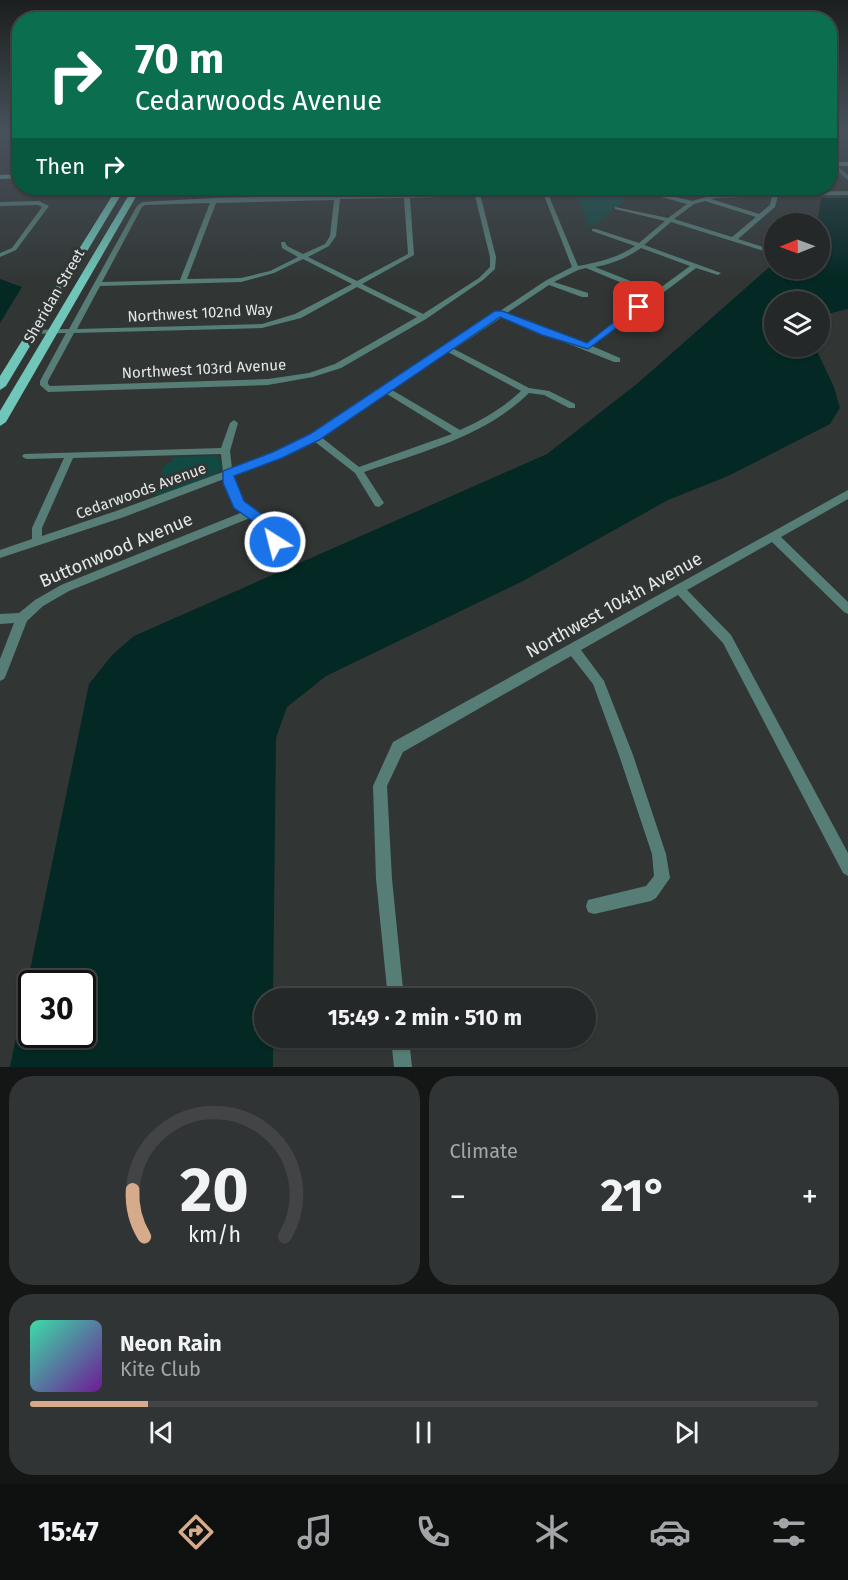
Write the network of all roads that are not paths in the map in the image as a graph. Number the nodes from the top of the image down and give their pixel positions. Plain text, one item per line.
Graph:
1 (117, 195) edge
2 (133, 195) edge
3 (421, 195) edge
4 (477, 195) edge
5 (545, 195) edge
6 (662, 195) edge
7 (728, 195) edge
8 (772, 195) edge
9 (407, 196) junction
10 (717, 196) joint
11 (337, 198) junction
12 (214, 200) junction
13 (707, 200) junction
14 (692, 203) junction
15 (0, 204) edge
16 (617, 208) dead end
17 (761, 217) junction
18 (670, 221) junction
19 (594, 230) dead end
20 (734, 239) junction
21 (283, 243) dead end
22 (641, 245) junction
23 (764, 249) dead end
24 (4, 254) edge
25 (303, 257) junction
26 (695, 265) junction
27 (589, 267) junction
28 (576, 268) junction
29 (718, 273) dead end
30 (183, 281) junction
31 (547, 282) junction
32 (99, 284) junction
33 (359, 284) junction
34 (656, 294) junction
35 (585, 295) dead end
36 (499, 314) junction
37 (423, 316) junction
38 (53, 331) junction
39 (72, 331) junction
40 (34, 332) junction
41 (588, 346) junction
42 (448, 350) junction
43 (617, 360) dead end
44 (0, 386) edge
45 (385, 389) junction
46 (527, 390) junction
47 (572, 406) dead end
48 (0, 422) edge
49 (234, 423) dead end
50 (458, 434) junction
51 (315, 437) junction
52 (225, 451) junction
53 (70, 455) junction
54 (27, 456) dead end
55 (358, 471) junction
56 (228, 474) junction
57 (848, 494) edge
58 (380, 503) dead end
59 (251, 513) junction
60 (773, 536) junction
61 (275, 542) dead end
62 (37, 543) junction
63 (0, 554) edge
64 (679, 589) junction
65 (848, 609) edge
66 (22, 618) junction
67 (0, 619) edge
68 (573, 649) junction
69 (0, 675) edge
70 (848, 868) edge
71 (594, 906) dead end
72 (395, 988) edge
73 (401, 1048) edge
74 (403, 1067) edge

1 - 40 main road, Sheridan Street
2 - 38 main road, Sheridan Street
3 - 9 street
4 - 37 street, Northwest 103rd Avenue
5 - 28 street
6 - 14 street
7 - 10 street, Cedarwoods Avenue
8 - 17 street
9 - 11 street
9 - 33 street, Northwest 102nd Way
10 - 13 street, Cedarwoods Avenue
11 - 12 street
11 - 25 street
12 - 30 street
12 - 32 street
13 - 14 street, Cedarwoods Avenue
13 - 17 street
14 - 18 street, Cedarwoods Avenue
15 - 24 street
16 - 18 street
17 - 20 street
18 - 20 street
18 - 22 street, Cedarwoods Avenue
19 - 22 street
20 - 23 street
21 - 25 street
22 - 26 street
22 - 27 street, Cedarwoods Avenue
25 - 30 street
25 - 33 street
26 - 29 street
26 - 34 street
27 - 28 street, Cedarwoods Avenue
27 - 34 street
28 - 31 street, Cedarwoods Avenue
30 - 32 street
31 - 35 street
31 - 36 street, Cedarwoods Avenue
32 - 39 street
33 - 37 street
33 - 39 street, Northwest 102nd Way
34 - 41 street
36 - 41 street
36 - 42 street, Cedarwoods Avenue
37 - 39 street, Northwest 103rd Avenue
38 - 39 street, Northwest 102nd Way
38 - 40 street, Northwest 102nd Way
38 - 48 main road, Sheridan Street
40 - 44 main road, Sheridan Street
41 - 43 street
42 - 45 street, Cedarwoods Avenue
42 - 46 street
45 - 50 street
45 - 51 street, Cedarwoods Avenue
46 - 47 street
46 - 50 street
49 - 52 street
50 - 55 street
51 - 55 street
51 - 56 street, Cedarwoods Avenue
52 - 53 street
52 - 56 street
53 - 54 street
53 - 62 street
55 - 58 street
56 - 59 street
56 - 62 street, Cedarwoods Avenue
57 - 60 street, Northwest 104th Avenue
59 - 61 street
59 - 66 street, Buttonwood Avenue
60 - 64 street, Northwest 104th Avenue
60 - 65 street
62 - 63 street, Cedarwoods Avenue
64 - 68 street, Northwest 104th Avenue
64 - 70 street
66 - 67 street
66 - 69 street
68 - 71 street
68 - 72 street, Northwest 104th Avenue
73 - 74 street

